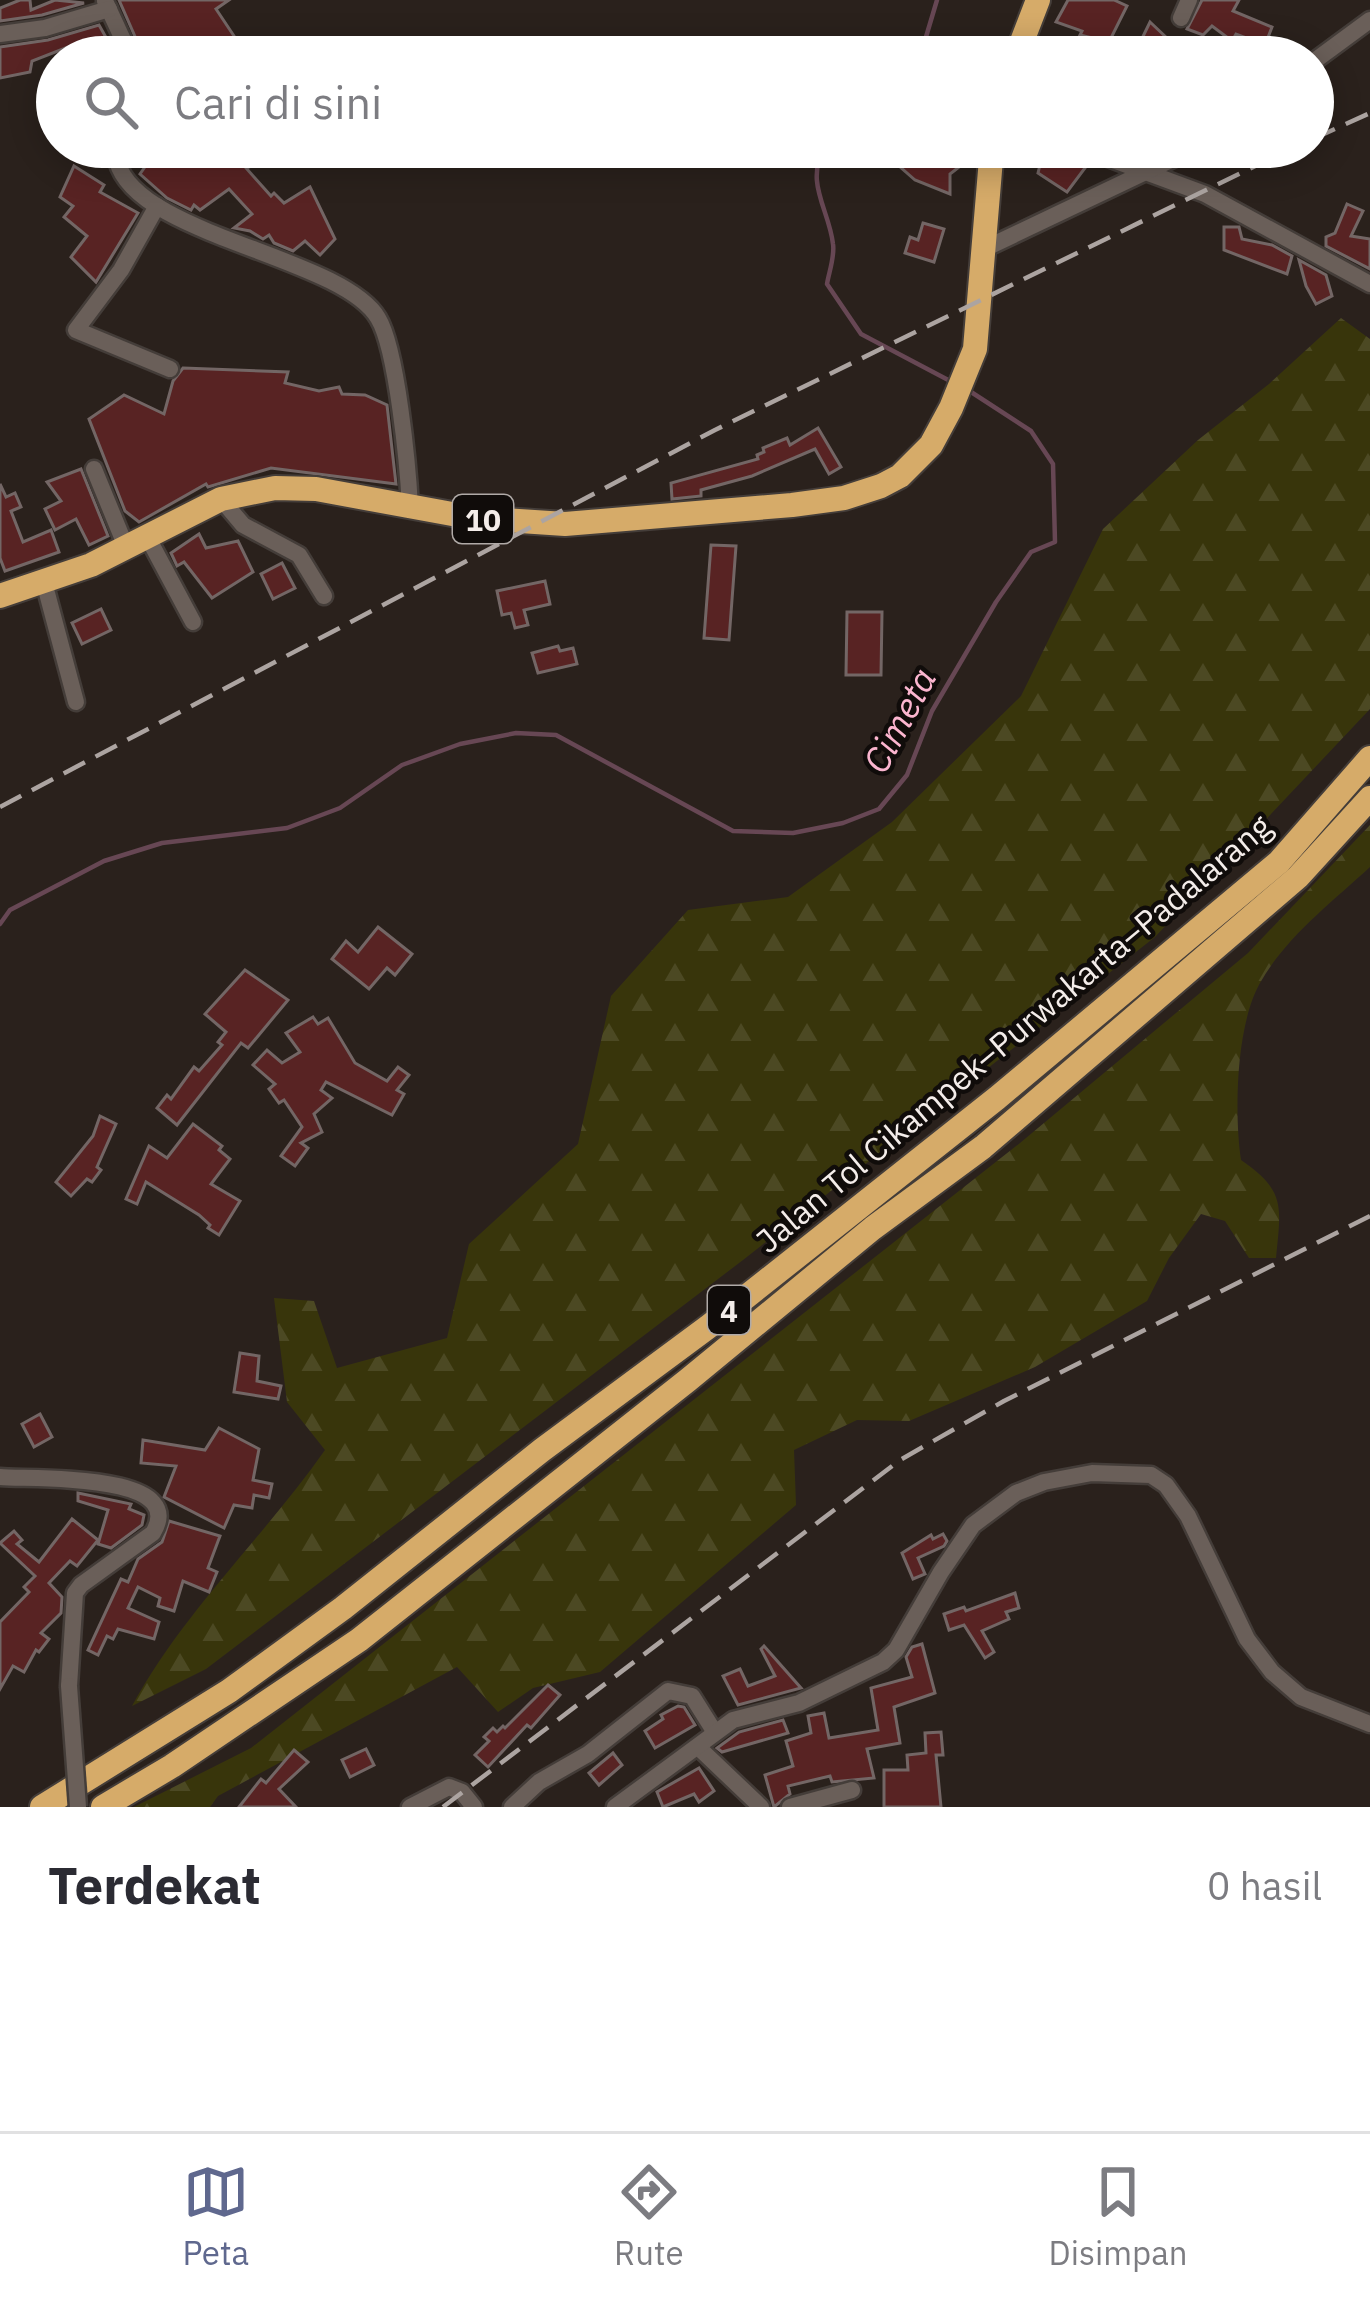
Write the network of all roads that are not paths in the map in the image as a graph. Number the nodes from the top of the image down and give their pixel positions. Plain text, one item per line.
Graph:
1 (1038, 0) edge
2 (1189, 0) edge
3 (107, 5) edge
4 (1181, 18) dead end
5 (1370, 20) edge
6 (0, 34) edge
7 (121, 36) edge
8 (1024, 36) edge
9 (1334, 47) edge
10 (119, 168) edge
11 (990, 168) edge
12 (1138, 168) edge
13 (1153, 168) edge
14 (1147, 171) junction
15 (157, 206) junction
16 (984, 249) junction
17 (1370, 284) edge
18 (170, 369) dead end
19 (94, 469) dead end
20 (221, 499) junction
21 (410, 507) junction
22 (136, 542) junction
23 (44, 582) junction
24 (0, 596) edge
25 (324, 596) dead end
26 (193, 622) dead end
27 (76, 702) dead end
28 (1370, 758) edge
29 (1370, 798) edge
30 (0, 1477) edge
31 (1370, 1724) edge
32 (714, 1731) junction
33 (698, 1747) junction
34 (852, 1790) dead end
35 (43, 1807) edge
36 (78, 1807) edge
37 (103, 1807) edge
38 (410, 1807) edge
39 (474, 1807) edge
40 (512, 1807) edge
41 (615, 1807) edge
42 (760, 1807) edge
43 (790, 1807) edge

1 - 8 highway
2 - 4 street
3 - 6 street
3 - 7 street
5 - 9 street
10 - 15 street
11 - 16 highway, 10
12 - 14 street
13 - 14 street
14 - 16 street
14 - 17 street
15 - 18 street
15 - 21 street
16 - 21 highway, 10
19 - 22 street
20 - 21 highway, 10
20 - 22 highway, 10
20 - 25 street
22 - 23 highway, 10
22 - 26 street
23 - 24 highway, 10
23 - 27 street
28 - 35 highway, Jalan Tol Cikampek–Purwakarta–Padalarang / 4
29 - 37 highway, Jalan Tol Cikampek–Purwakarta–Padalarang / 4
30 - 36 street, bridge
31 - 32 street
32 - 33 street
32 - 40 street
33 - 41 street
33 - 42 street
34 - 43 street
38 - 39 street

